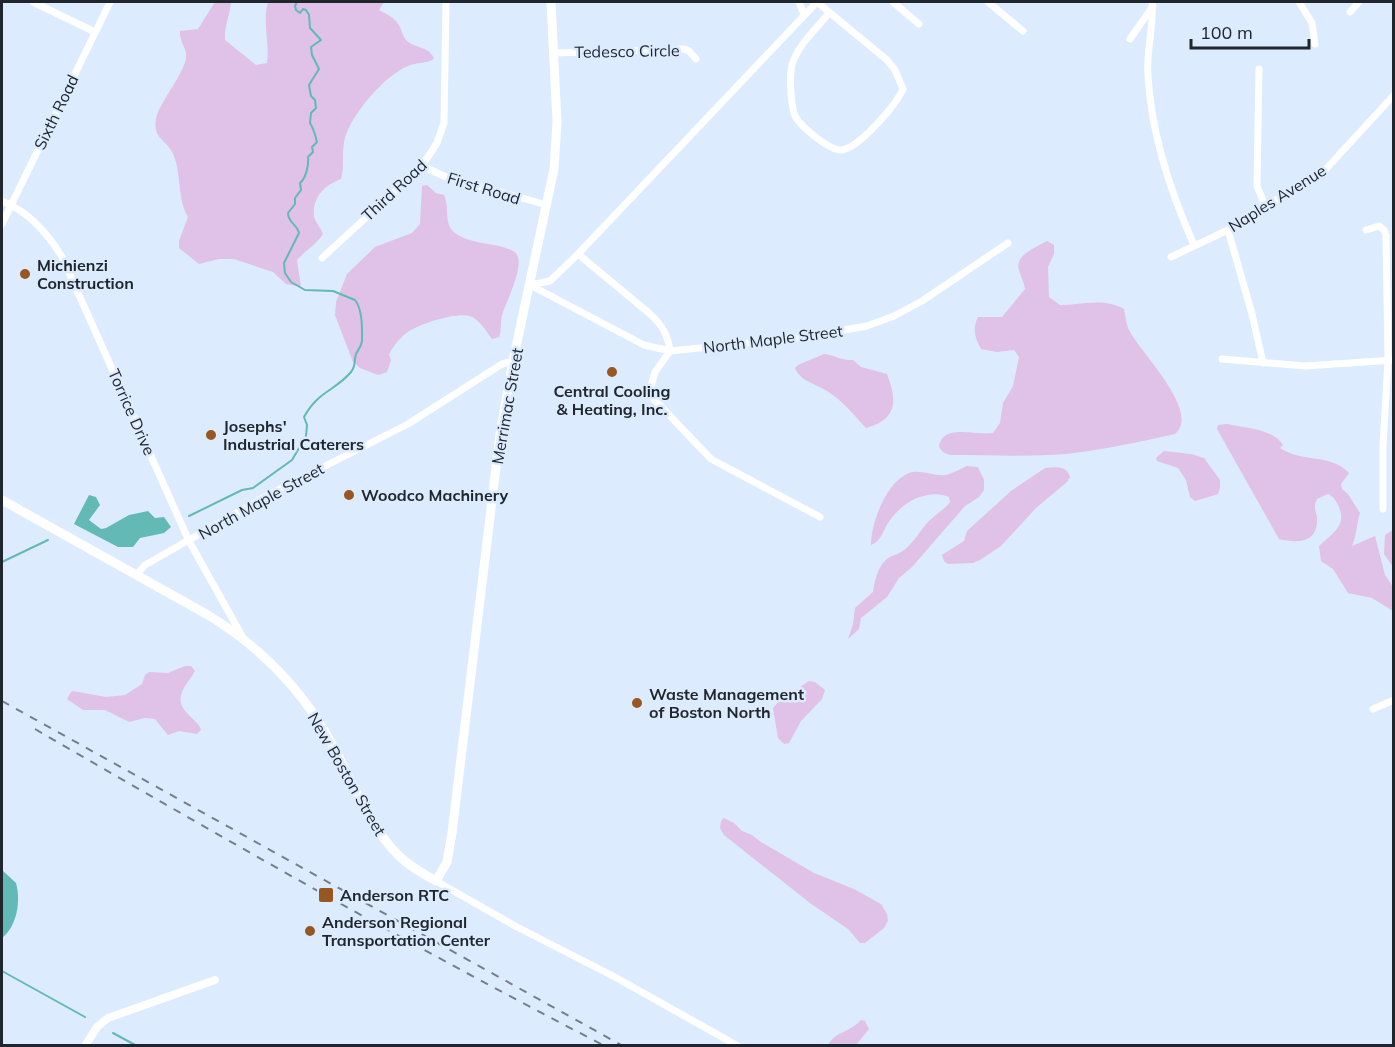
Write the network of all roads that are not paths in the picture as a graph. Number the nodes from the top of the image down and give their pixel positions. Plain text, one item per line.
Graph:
1 (33, 2) edge
2 (110, 2) edge
3 (446, 2) edge
4 (551, 2) edge
5 (798, 2) edge
6 (817, 2) edge
7 (893, 2) edge
8 (988, 2) edge
9 (1299, 2) edge
10 (1359, 2) edge
11 (1154, 3) edge
12 (1350, 12) dead end
13 (829, 13) junction
14 (804, 15) junction
15 (919, 24) dead end
16 (1023, 30) dead end
17 (95, 33) junction
18 (1130, 39) dead end
19 (1315, 44) dead end
20 (554, 53) junction
21 (696, 59) dead end
22 (1260, 69) dead end
23 (1394, 95) edge
24 (422, 166) junction
25 (2, 201) edge
26 (11, 205) junction
27 (547, 205) junction
28 (1266, 208) junction
29 (2, 224) edge
30 (1228, 230) junction
31 (1366, 230) dead end
32 (1008, 243) dead end
33 (1194, 244) junction
34 (578, 254) junction
35 (1172, 257) dead end
36 (322, 258) dead end
37 (530, 285) junction
38 (670, 351) junction
39 (1222, 359) dead end
40 (1391, 360) edge
41 (513, 362) junction
42 (1263, 363) junction
43 (2, 500) edge
44 (1383, 509) dead end
45 (820, 517) dead end
46 (189, 541) junction
47 (136, 574) junction
48 (244, 639) junction
49 (1394, 700) edge
50 (1373, 709) dead end
51 (436, 881) junction
52 (215, 980) dead end
53 (85, 1046) edge
54 (738, 1046) edge

1 - 17 street
2 - 17 street, Sixth Road
3 - 24 street, Third Road
4 - 20 main road, Merrimac Street
5 - 14 street
6 - 13 street
6 - 14 street
7 - 15 street
8 - 16 street
9 - 19 street
10 - 12 street
11 - 18 street
11 - 33 street
13 - 13 street
14 - 34 street
17 - 26 street, Sixth Road
20 - 21 street, Tedesco Circle
20 - 27 main road, Merrimac Street
22 - 28 street
23 - 28 street, Naples Avenue
24 - 27 street, First Road
24 - 36 street, Third Road
25 - 26 street, Torrice Drive
26 - 29 street, Sixth Road
26 - 46 street, Torrice Drive
27 - 37 main road, Merrimac Street
28 - 30 street, Naples Avenue
30 - 33 street, Naples Avenue
30 - 42 street
31 - 40 street
32 - 38 street, North Maple Street
33 - 35 street, Naples Avenue
34 - 37 street
34 - 38 street
37 - 38 street, North Maple Street
37 - 41 main road, Merrimac Street
38 - 45 street
39 - 42 street
40 - 42 street
40 - 44 street
41 - 46 street, North Maple Street
41 - 51 main road, Merrimac Street
43 - 47 main road, New Boston Street
46 - 47 street, North Maple Street
46 - 48 street, Torrice Drive
47 - 48 main road, New Boston Street
48 - 51 main road, New Boston Street
49 - 50 street
51 - 54 street, New Boston Street
52 - 53 street

